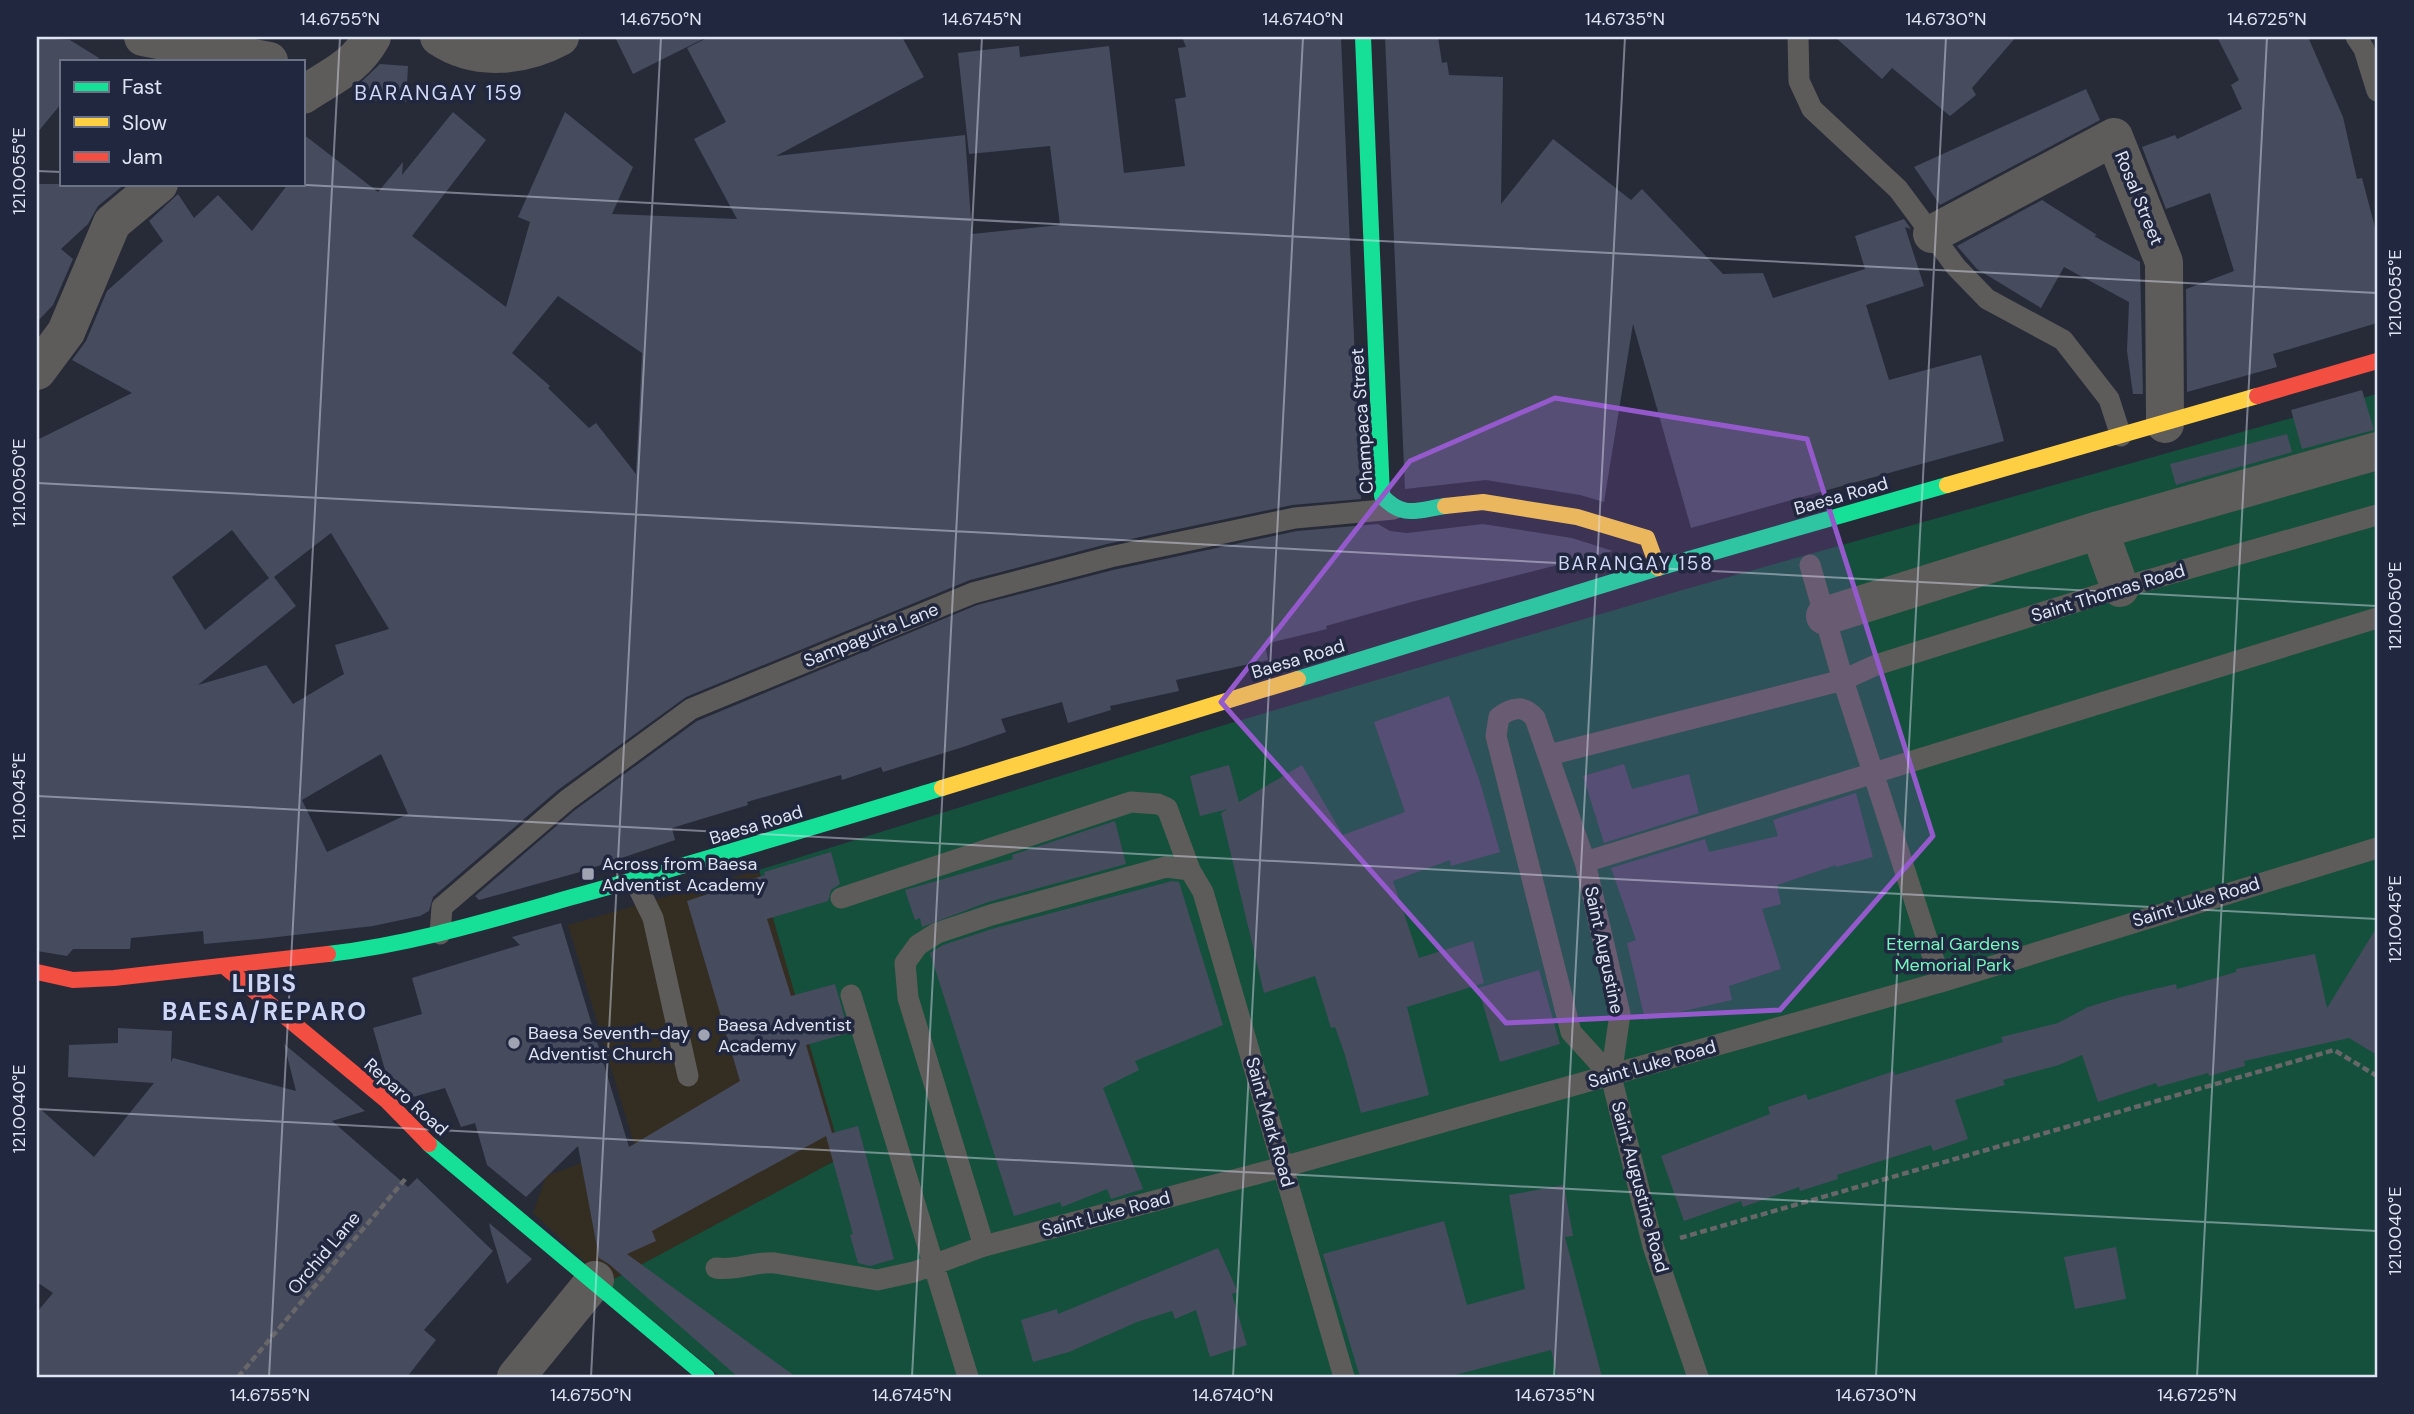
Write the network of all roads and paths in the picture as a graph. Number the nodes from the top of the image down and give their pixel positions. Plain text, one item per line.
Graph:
1 (143, 37) edge
2 (372, 37) edge
3 (439, 37) edge
4 (560, 37) edge
5 (1363, 37) edge
6 (1798, 37) edge
7 (2356, 37) edge
8 (264, 60) edge
9 (313, 79) edge
10 (2377, 91) edge
11 (157, 186) edge
12 (1932, 234) junction
13 (2377, 361) edge
14 (37, 372) edge
15 (2165, 424) junction
16 (2121, 436) junction
17 (2377, 452) edge
18 (1394, 509) junction
19 (2377, 515) edge
20 (2099, 530) junction
21 (1810, 565) dead end
22 (1658, 568) junction
23 (2120, 588) junction
24 (1825, 617) junction
25 (2377, 618) edge
26 (1843, 680) junction
27 (1549, 755) junction
28 (1875, 773) junction
29 (2375, 851) edge
30 (1585, 862) junction
31 (1190, 870) junction
32 (634, 879) junction
33 (841, 898) dead end
34 (440, 934) junction
35 (224, 966) junction
36 (37, 972) edge
37 (1941, 982) junction
38 (851, 995) dead end
39 (688, 1076) dead end
40 (1611, 1076) junction
41 (2377, 1076) edge
42 (432, 1147) junction
43 (1283, 1167) junction
44 (984, 1246) junction
45 (1653, 1246) junction
46 (932, 1265) junction
47 (716, 1268) dead end
48 (594, 1280) junction
49 (238, 1377) edge
50 (516, 1377) edge
51 (707, 1377) edge
52 (968, 1377) edge
53 (1344, 1377) edge
54 (1698, 1377) edge

1 - 8 street
2 - 9 street
3 - 4 street
5 - 18 main road, Champaca Street
6 - 12 lane
7 - 10 lane
11 - 14 street
12 - 15 street, Rosal Street
12 - 16 lane
13 - 15 main road, Baesa Road
15 - 16 main road, Baesa Road
16 - 22 main road, Baesa Road
17 - 20 street
18 - 22 main road, Champaca Street
18 - 34 lane, Sampaguita Lane
19 - 23 lane, Saint Thomas Road
20 - 23 street
20 - 24 street
21 - 24 lane
22 - 32 main road, Baesa Road
23 - 26 lane, Saint Thomas Road
24 - 26 lane
25 - 28 lane
26 - 27 lane, Saint Thomas Road
26 - 28 lane
27 - 30 lane, Saint Augustine
27 - 40 lane, Saint Augustine
28 - 30 lane
28 - 37 lane
29 - 37 lane, Saint Luke Road
30 - 40 lane, Saint Augustine
31 - 33 lane, Saint Mark Road
31 - 43 lane, Saint Mark Road
31 - 44 lane
32 - 34 main road, Baesa Road
32 - 39 lane
34 - 35 main road, Baesa Road
35 - 36 main road
35 - 42 main road, Reparo Road
37 - 40 lane, Saint Luke Road
38 - 46 lane
40 - 43 lane, Saint Luke Road
40 - 45 lane, Saint Augustine Road
41 - 45 path
42 - 48 main road, Reparo Road
42 - 49 path, Orchid Lane
43 - 44 lane, Saint Luke Road
43 - 53 lane, Saint Mark Road
44 - 46 lane, Saint Luke Road
45 - 54 lane, Saint Augustine Road
46 - 47 lane, Saint Luke Road
46 - 52 lane
48 - 50 street
48 - 51 main road, Reparo Road

